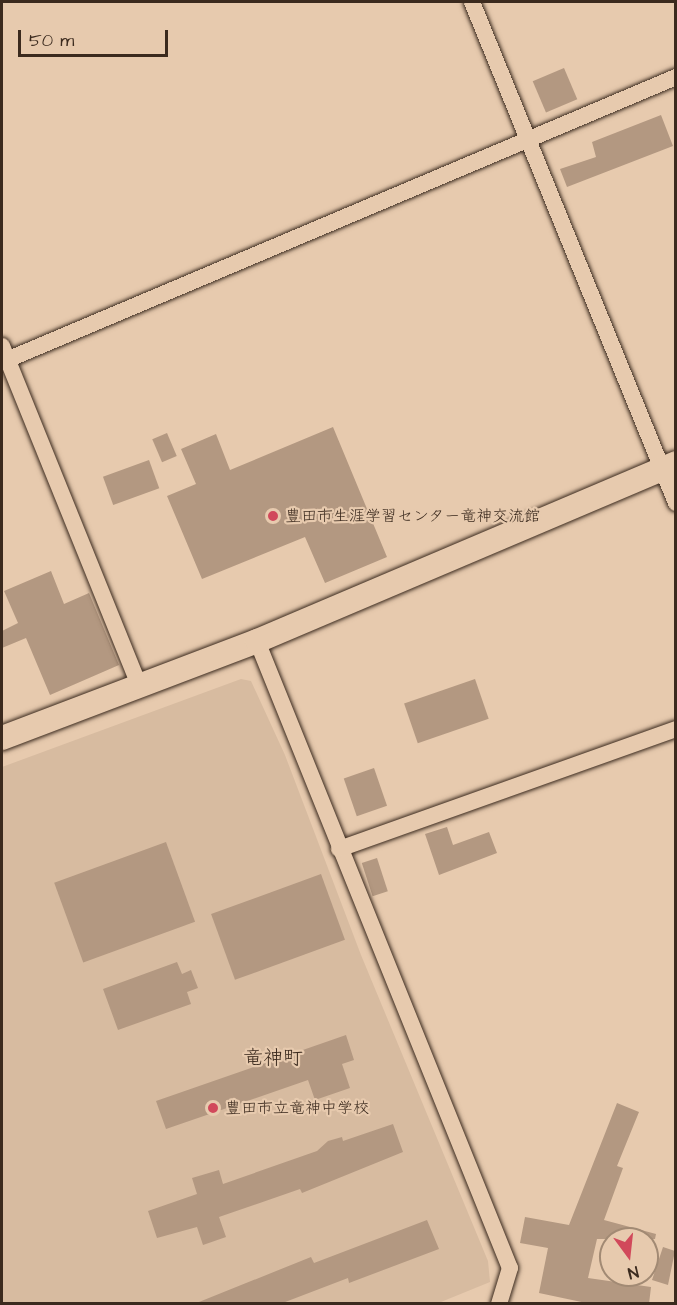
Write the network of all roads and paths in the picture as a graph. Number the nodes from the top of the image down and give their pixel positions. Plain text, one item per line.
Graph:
1 (472, 2) edge
2 (675, 77) edge
3 (529, 137) junction
4 (3, 356) edge
5 (670, 465) edge
6 (675, 502) edge
7 (257, 641) junction
8 (140, 688) junction
9 (675, 729) edge
10 (2, 738) edge
11 (339, 849) junction
12 (499, 1304) edge

1 - 3 street
2 - 3 street
3 - 4 street
3 - 5 street
4 - 8 street
5 - 6 street
5 - 7 street
7 - 8 street
7 - 11 street
8 - 10 street
9 - 11 street
11 - 12 street

